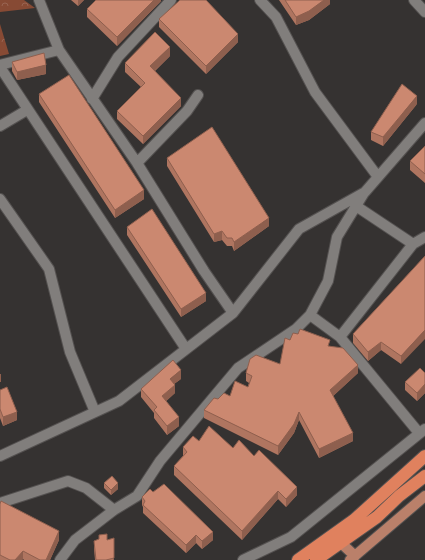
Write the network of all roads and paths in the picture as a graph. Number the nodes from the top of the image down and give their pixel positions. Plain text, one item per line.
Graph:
1 (39, 0) edge
2 (171, 0) edge
3 (260, 0) edge
4 (414, 0) edge
5 (425, 12) edge
6 (60, 50) junction
7 (0, 66) edge
8 (198, 95) dead end
9 (92, 99) junction
10 (27, 110) junction
11 (425, 123) edge
12 (0, 126) edge
13 (137, 163) junction
14 (378, 177) junction
15 (365, 192) junction
16 (0, 199) edge
17 (356, 206) junction
18 (425, 237) edge
19 (413, 244) junction
20 (233, 313) junction
21 (310, 315) junction
22 (340, 337) junction
23 (186, 349) junction
24 (95, 412) junction
25 (422, 431) edge
26 (0, 456) edge
27 (425, 456) edge
28 (425, 476) edge
29 (425, 496) edge
30 (0, 503) edge
31 (114, 510) junction
32 (341, 543) junction
33 (353, 558) edge
34 (60, 560) edge
35 (244, 560) edge
36 (298, 560) edge
37 (316, 560) edge

1 - 6 street
2 - 9 street
3 - 14 street
4 - 5 street
6 - 7 street
6 - 9 street
7 - 10 street
8 - 13 street
9 - 13 street
10 - 12 street
10 - 23 street
11 - 14 street
13 - 20 street
14 - 15 street
15 - 17 street
15 - 20 street
16 - 24 street
17 - 19 street
17 - 21 street
18 - 19 street
19 - 22 street
20 - 23 street
21 - 22 street
21 - 31 street
22 - 25 street
23 - 24 street
24 - 26 street
25 - 35 street
27 - 36 highway
28 - 32 highway
29 - 33 main road
30 - 31 street
31 - 34 street
32 - 33 main road
32 - 37 highway

